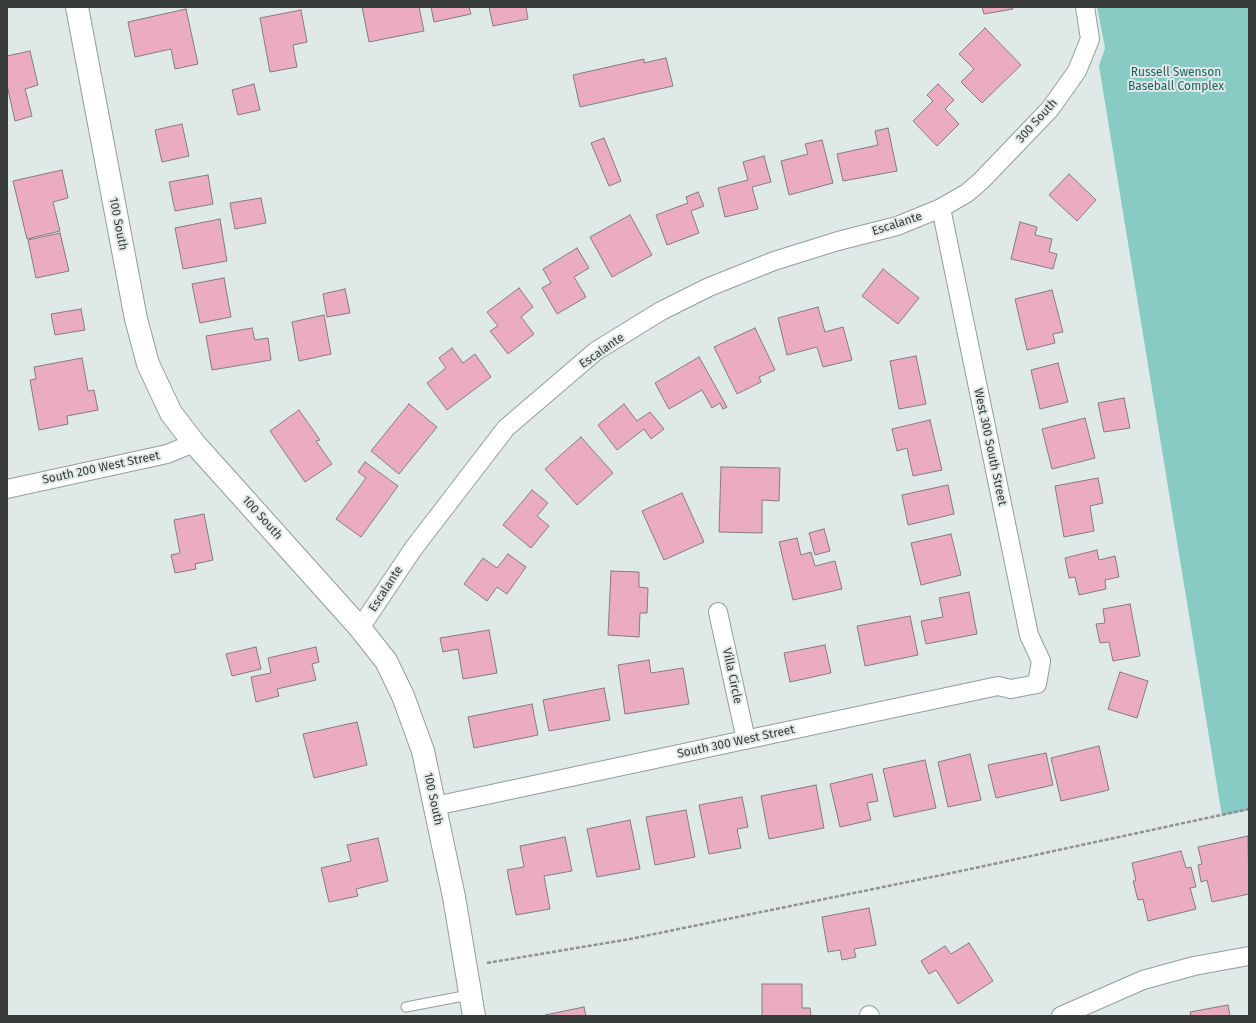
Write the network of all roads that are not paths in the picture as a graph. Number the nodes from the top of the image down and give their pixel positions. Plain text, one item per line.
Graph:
1 (77, 7) edge
2 (1084, 7) edge
3 (941, 208) junction
4 (194, 443) junction
5 (7, 489) edge
6 (718, 612) dead end
7 (360, 628) junction
8 (1037, 684) joint
9 (746, 740) junction
10 (435, 806) junction
11 (1249, 956) edge
12 (470, 995) junction
13 (406, 1007) dead end
14 (474, 1016) edge
15 (1061, 1016) edge

1 - 4 street, 100 South
2 - 3 street, 300 South
3 - 7 street, Escalante
3 - 8 street, West 300 South Street
4 - 5 street, South 200 West Street
4 - 7 street, 100 South
6 - 9 street, Villa Circle
7 - 10 street, 100 South
8 - 9 street, South 300 West Street
9 - 10 street, South 300 West Street
10 - 12 street, 100 South
11 - 15 street
12 - 13 lane
12 - 14 street, 100 South

